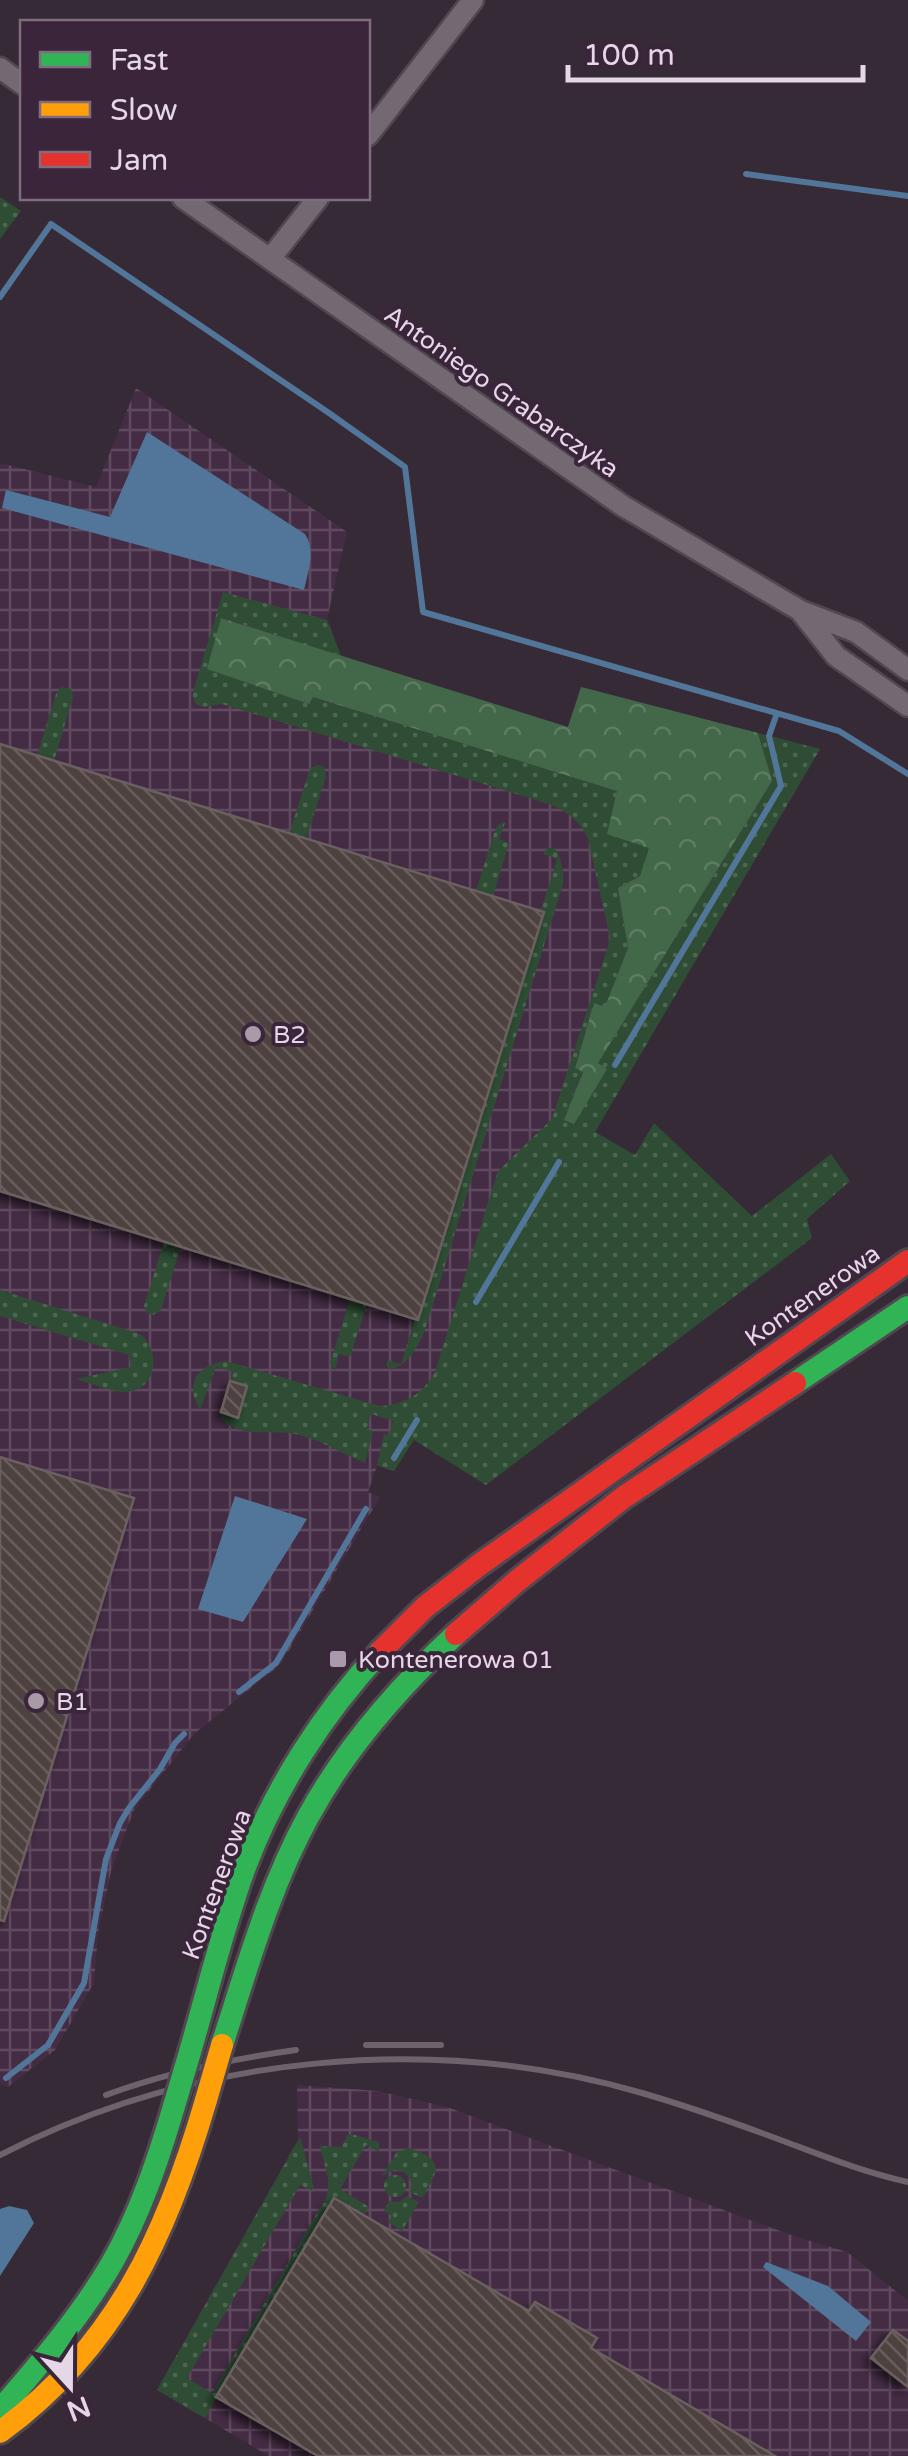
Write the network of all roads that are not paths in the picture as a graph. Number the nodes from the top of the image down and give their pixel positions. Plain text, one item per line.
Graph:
1 (471, 2) edge
2 (372, 129) edge
3 (187, 200) edge
4 (316, 200) edge
5 (270, 259) junction
6 (801, 611) junction
7 (908, 670) edge
8 (908, 706) edge
9 (908, 1261) edge
10 (908, 1307) edge
11 (0, 2410) edge
12 (0, 2432) edge

1 - 2 street
3 - 5 street, Antoniego Grabarczyka
4 - 5 street
5 - 6 street, Antoniego Grabarczyka
6 - 7 street, Antoniego Grabarczyka
6 - 8 street, Antoniego Grabarczyka
9 - 11 main road, Kontenerowa, bridge
10 - 12 main road, bridge

